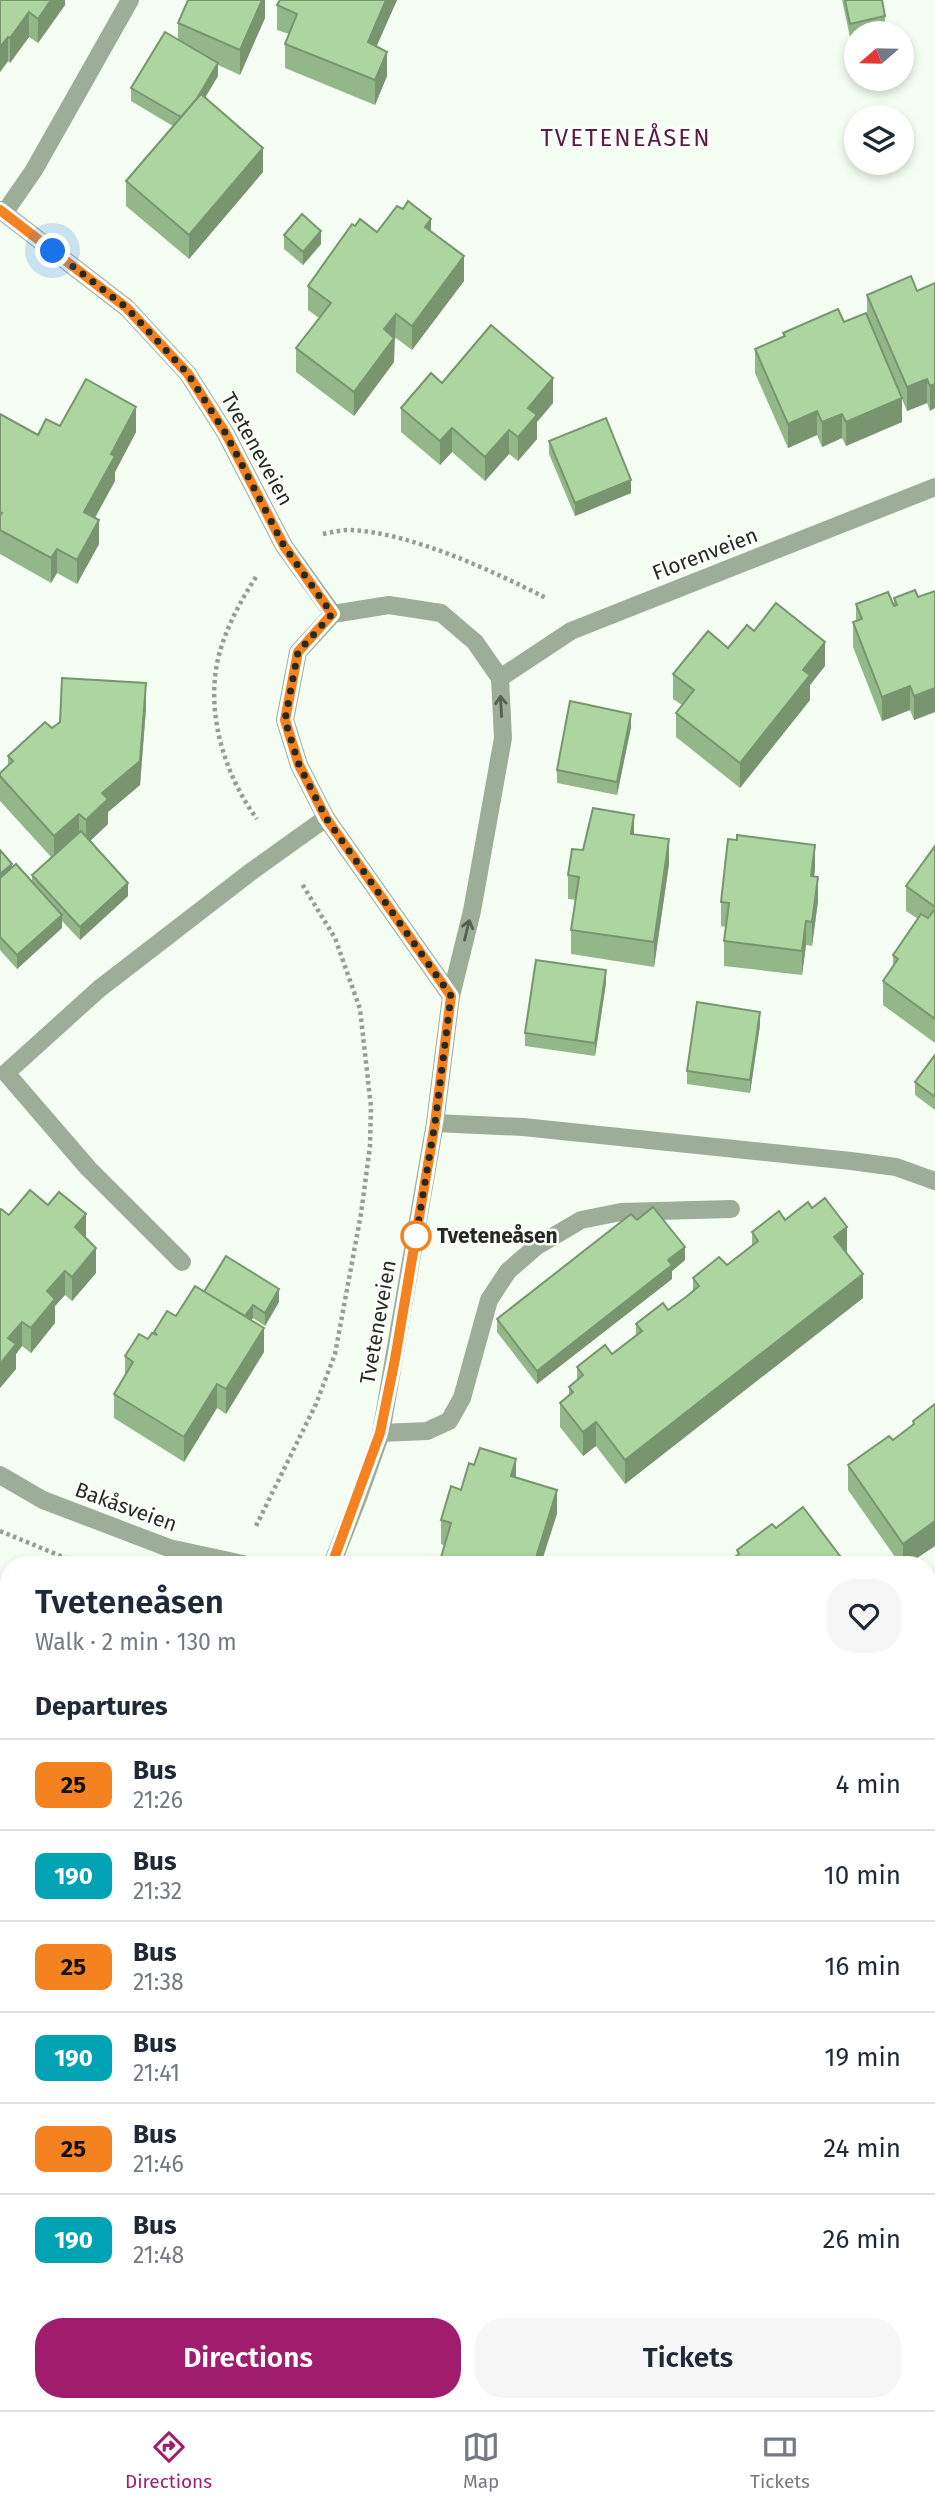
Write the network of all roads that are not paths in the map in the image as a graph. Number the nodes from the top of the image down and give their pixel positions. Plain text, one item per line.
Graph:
1 (130, 0) edge
2 (2, 211) edge
3 (935, 487) edge
4 (332, 614) junction
5 (500, 678) junction
6 (326, 818) junction
7 (451, 996) junction
8 (435, 1123) junction
9 (935, 1181) edge
10 (731, 1209) dead end
11 (182, 1262) dead end
12 (380, 1433) junction
13 (0, 1475) edge
14 (207, 1556) edge
15 (335, 1556) edge

1 - 2 street
2 - 4 street, Tveteneveien
3 - 5 street, Florenveien
4 - 5 street
4 - 6 street
7 -> 5 street, Tveteneveien
6 - 7 street
6 - 11 street
7 - 8 street, Tveteneveien
8 - 9 street
8 - 12 street, Tveteneveien
10 - 12 street
12 - 15 street, Tveteneveien
13 - 14 street, Bakåsveien

